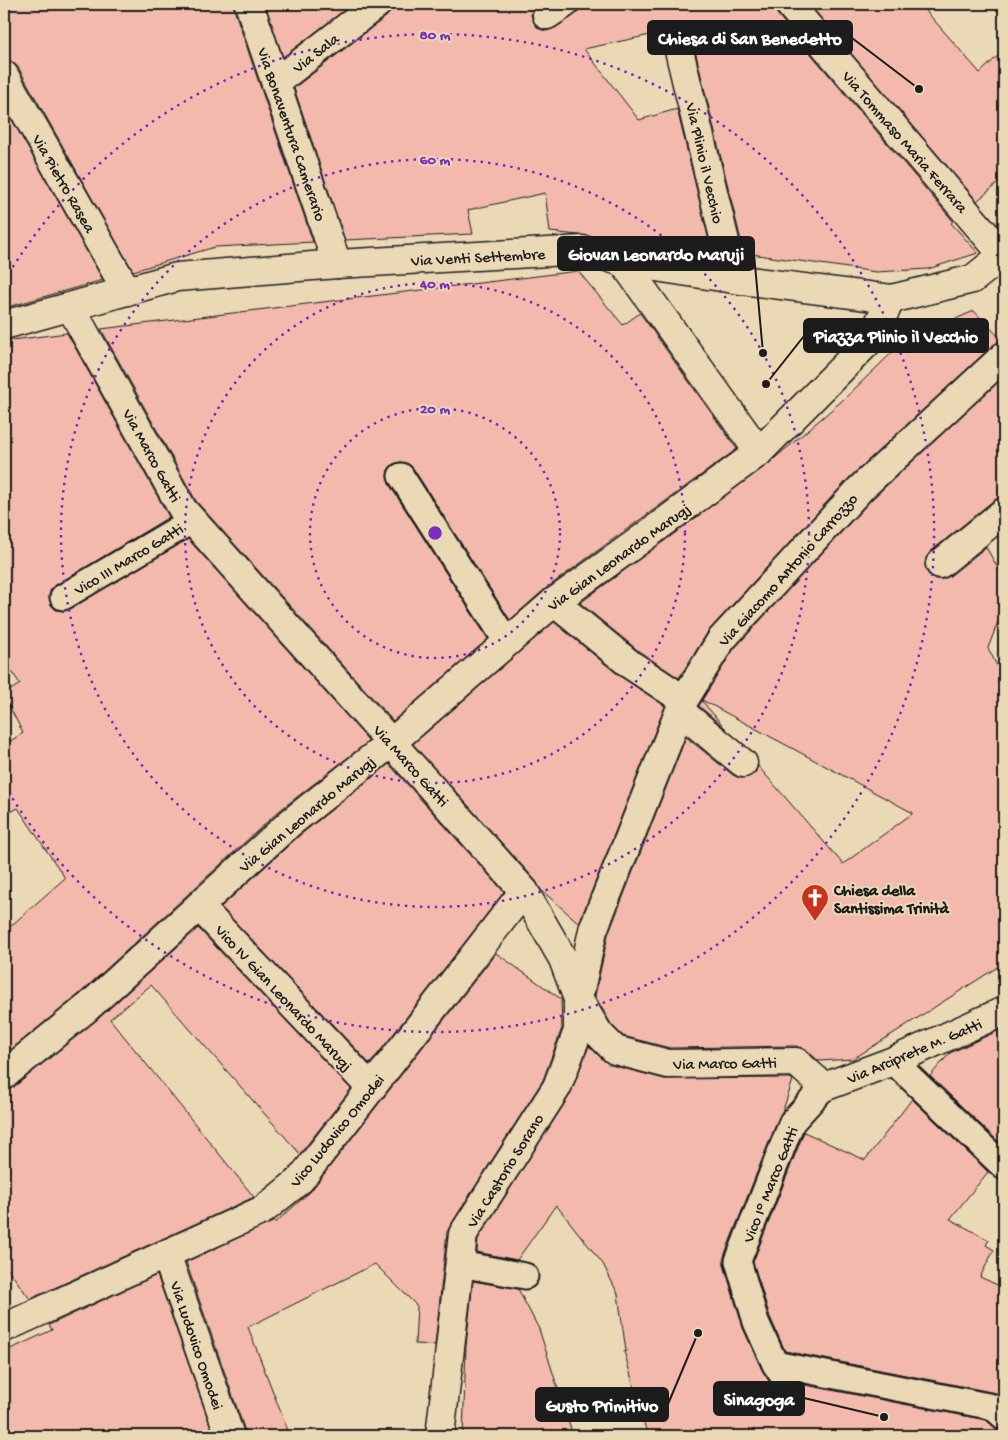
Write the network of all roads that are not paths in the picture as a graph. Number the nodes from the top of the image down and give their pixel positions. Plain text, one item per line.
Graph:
1 (249, 4) edge
2 (377, 4) edge
3 (789, 4) edge
4 (678, 46) dead end
5 (4, 76) edge
6 (276, 82) junction
7 (1004, 255) edge
8 (623, 262) junction
9 (337, 264) junction
10 (734, 280) junction
11 (127, 291) junction
12 (890, 299) junction
13 (71, 308) junction
14 (4, 325) edge
15 (1004, 356) edge
16 (759, 452) junction
17 (401, 476) dead end
18 (1004, 512) edge
19 (193, 520) junction
20 (940, 564) dead end
21 (63, 597) dead end
22 (554, 602) junction
23 (507, 642) junction
24 (682, 706) junction
25 (392, 742) junction
26 (743, 763) dead end
27 (524, 891) junction
28 (199, 906) junction
29 (578, 999) junction
30 (1004, 1011) edge
31 (893, 1061) junction
32 (4, 1075) edge
33 (824, 1087) junction
34 (372, 1088) junction
35 (1003, 1166) edge
36 (166, 1254) junction
37 (460, 1264) junction
38 (525, 1276) dead end
39 (4, 1328) edge
40 (1004, 1418) edge
41 (230, 1436) edge
42 (440, 1436) edge

1 - 6 street, Via Bonaventura Camerario
2 - 6 street, Via Sala
3 - 7 street, Via Tommaso Maria Ferrara
4 - 10 street, Via Plinio il Vecchio
5 - 11 street, Via Pietro Rasea
6 - 9 street, Via Bonaventura Camerario
7 - 12 street, Via Venti Settembre
8 - 9 street, Via Venti Settembre
8 - 10 street, Via Venti Settembre
8 - 16 street
9 - 11 street, Via Venti Settembre
10 - 12 street, Via Venti Settembre
11 - 13 street, Via Venti Settembre
12 - 16 street, Via Gian Leonardo Marugj
13 - 14 street, Via Venti Settembre
13 - 19 street, Via Marco Gatti
15 - 24 street, Via Giacomo Antonio Carrozzo
16 - 22 street, Via Gian Leonardo Marugj
17 - 23 lane
18 - 20 street
19 - 21 lane, Vico III Marco Gatti
19 - 25 street, Via Marco Gatti
22 - 23 street, Via Gian Leonardo Marugj
22 - 24 street
23 - 25 street, Via Gian Leonardo Marugj
24 - 26 street
24 - 29 street, Via Giacomo Antonio Carrozzo
25 - 27 street, Via Marco Gatti
25 - 28 street, Via Gian Leonardo Marugj
27 - 29 street, Via Marco Gatti
27 - 34 street, Vico Ludovico Omodei
28 - 32 street, Via Gian Leonardo Marugj
28 - 34 street, Vico IV Gian Leonardo Marugj
29 - 33 street, Via Marco Gatti
29 - 37 street, Via Castorio Sorano
30 - 31 street, Via Arciprete M. Gatti
31 - 33 street, Via Arciprete M. Gatti
31 - 35 lane
33 - 40 lane, Vico I° Marco Gatti
34 - 36 street, Vico Ludovico Omodei
36 - 39 street, Vico Ludovico Omodei
36 - 41 street, Via Ludovico Omodei
37 - 38 lane
37 - 42 street, Via Castorio Sorano

